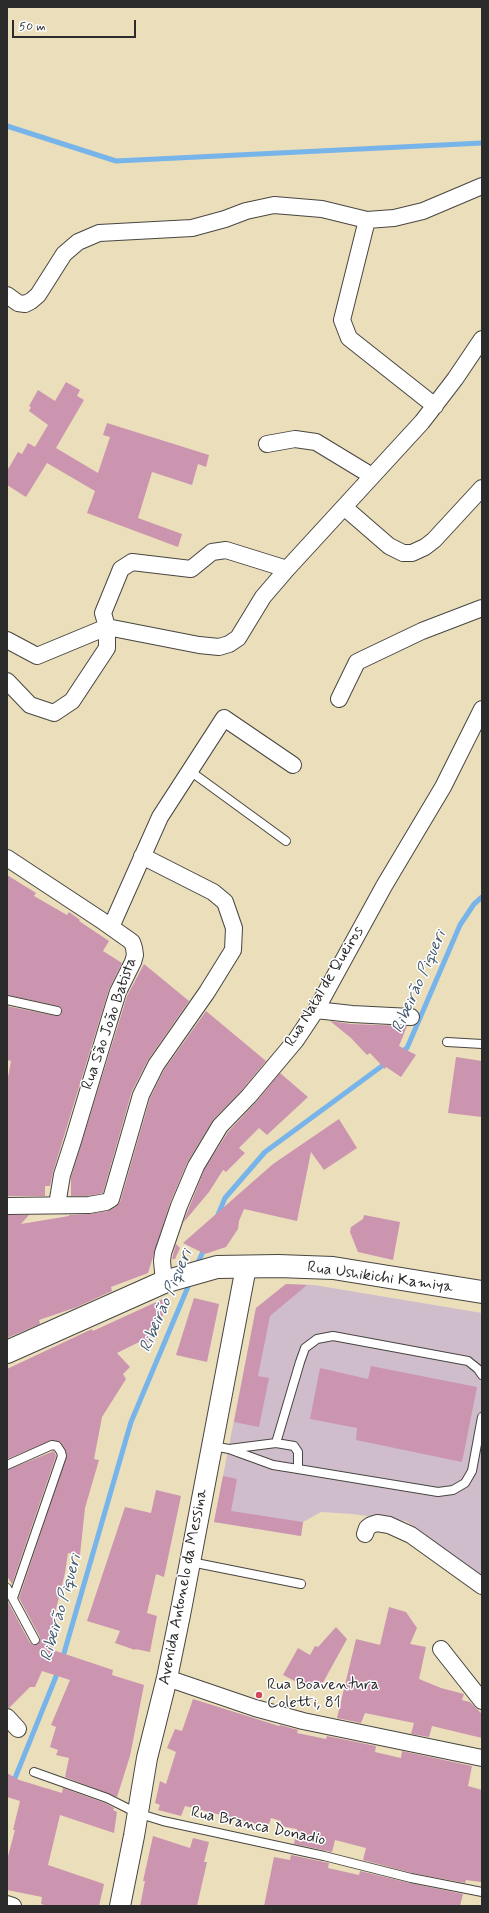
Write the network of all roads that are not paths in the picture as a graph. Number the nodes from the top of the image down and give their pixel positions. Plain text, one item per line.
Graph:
1 (482, 186) edge
2 (367, 220) junction
3 (7, 294) edge
4 (482, 339) edge
5 (435, 406) junction
6 (267, 444) dead end
7 (372, 476) junction
8 (482, 488) edge
9 (344, 507) junction
10 (286, 569) junction
11 (482, 608) edge
12 (107, 627) junction
13 (7, 640) edge
14 (7, 682) edge
15 (339, 699) dead end
16 (482, 709) edge
17 (293, 765) dead end
18 (190, 771) junction
19 (286, 841) dead end
20 (142, 856) junction
21 (7, 858) edge
22 (111, 927) junction
23 (7, 1000) edge
24 (316, 1010) junction
25 (57, 1011) dead end
26 (411, 1017) dead end
27 (447, 1042) dead end
28 (482, 1044) edge
29 (57, 1205) junction
30 (7, 1206) edge
31 (246, 1267) junction
32 (169, 1280) junction
33 (482, 1292) edge
34 (7, 1352) edge
35 (482, 1375) edge
36 (482, 1417) edge
37 (276, 1444) junction
38 (220, 1447) junction
39 (7, 1465) edge
40 (298, 1469) junction
41 (365, 1534) dead end
42 (190, 1562) junction
43 (301, 1584) dead end
44 (482, 1586) edge
45 (7, 1588) edge
46 (13, 1598) junction
47 (35, 1640) dead end
48 (441, 1649) dead end
49 (167, 1678) junction
50 (482, 1701) edge
51 (482, 1758) edge
52 (34, 1772) dead end
53 (137, 1813) junction
54 (482, 1892) edge
55 (7, 1904) edge
56 (13, 1906) edge
57 (120, 1906) edge

1 - 2 street
2 - 3 street
2 - 5 street
4 - 5 street
5 - 7 street
6 - 7 street
7 - 9 street
8 - 9 street
9 - 10 street
10 - 12 street
10 - 12 street
11 - 15 street
12 - 13 street
12 - 14 street
16 - 24 street, Rua Natal de Queiros
17 - 18 street
18 - 19 lane
18 - 20 street
20 - 22 street
20 - 29 street
21 - 22 street, Rua São João Batista
22 - 29 street, Rua São João Batista
23 - 25 lane
24 - 26 street
24 - 32 street, Rua Natal de Queiros
27 - 28 lane
29 - 30 street
31 - 32 main road, Rua Ushikichi Kamiya
31 - 33 main road, Rua Ushikichi Kamiya
31 - 38 street, Avenida Antonelo da Messina
32 - 34 main road, Rua Ushikichi Kamiya
35 - 37 lane
36 - 40 lane
37 - 38 lane
37 - 40 lane
38 - 40 lane
38 - 42 street, Avenida Antonelo da Messina
39 - 46 lane
41 - 44 street
42 - 43 lane
42 - 49 street, Avenida Antonelo da Messina
45 - 46 lane
46 - 47 lane
48 - 50 street
49 - 51 street
49 - 53 street, Avenida Antonelo da Messina
52 - 53 lane, Rua Branca Donadio
53 - 54 lane, Rua Branca Donadio
53 - 57 street, Avenida Antonelo da Messina
55 - 56 street

